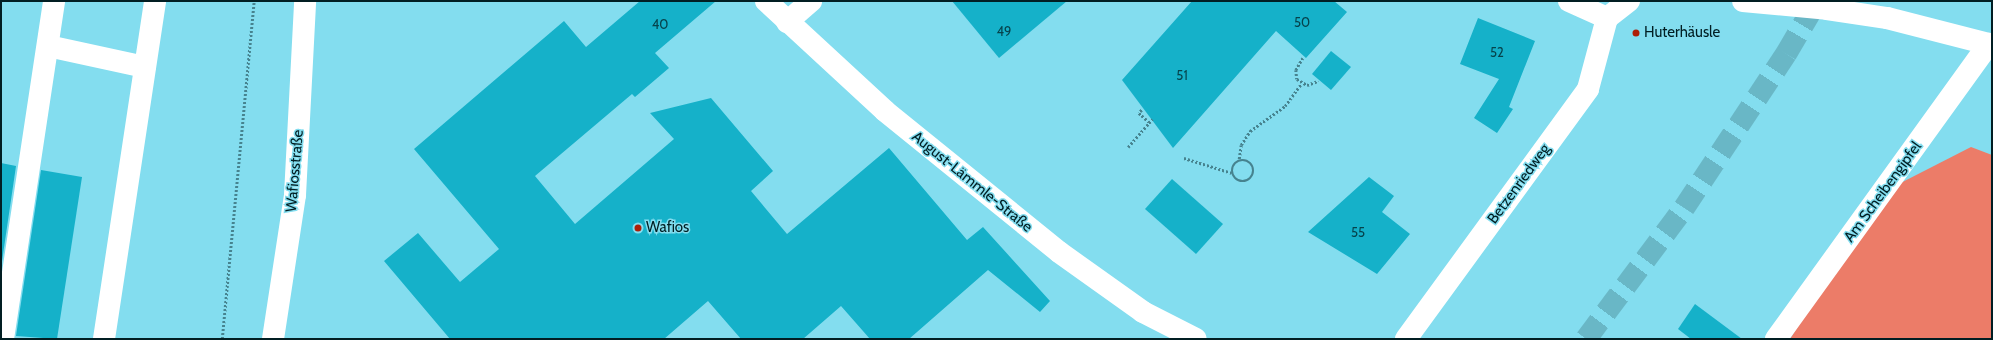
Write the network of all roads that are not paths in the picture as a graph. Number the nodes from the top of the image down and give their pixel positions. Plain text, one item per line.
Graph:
1 (54, 1) edge
2 (155, 1) edge
3 (305, 1) edge
4 (766, 1) edge
5 (811, 1) edge
6 (1569, 1) edge
7 (1629, 1) edge
8 (1743, 1) edge
9 (1607, 18) junction
10 (787, 22) junction
11 (1991, 45) edge
12 (48, 46) junction
13 (146, 67) junction
14 (3, 339) edge
15 (104, 339) edge
16 (273, 339) edge
17 (1196, 339) edge
18 (1406, 339) edge
19 (1776, 339) edge

1 - 12 street
2 - 13 street
3 - 16 street, Wafiosstraße
4 - 10 street, August-Lämmle-Straße
5 - 10 street
6 - 9 street
7 - 9 street
8 - 11 street
9 - 18 street, Betzenriedweg
10 - 17 street, August-Lämmle-Straße
11 - 19 street, Am Scheibengipfel
12 - 13 street
12 - 14 street
13 - 15 street

